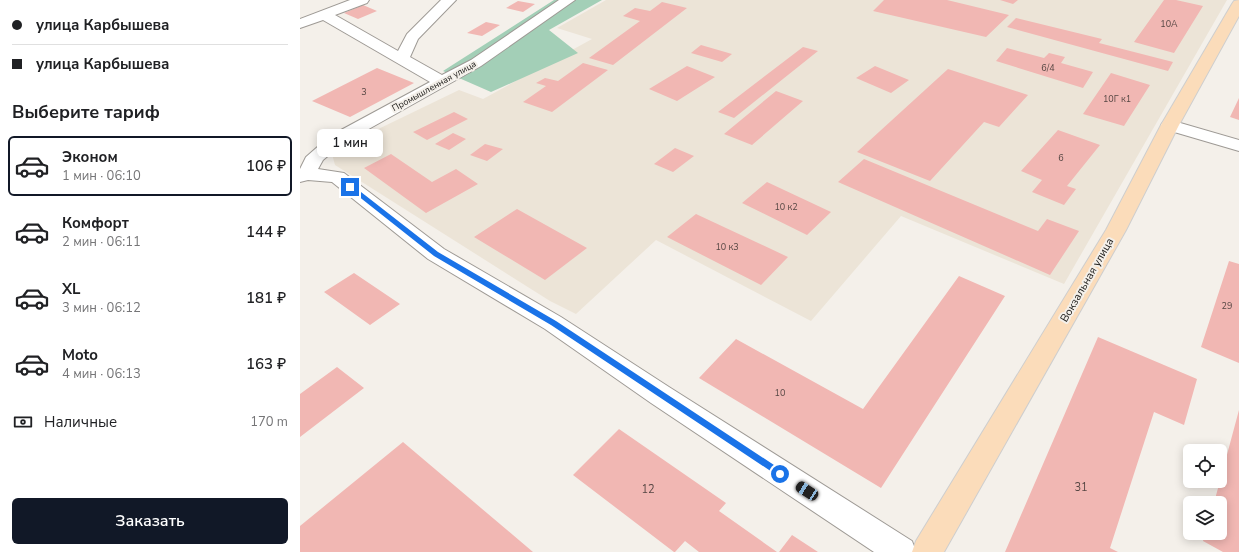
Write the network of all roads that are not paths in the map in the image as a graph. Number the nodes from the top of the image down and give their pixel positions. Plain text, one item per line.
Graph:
1 (362, 0) edge
2 (449, 0) edge
3 (568, 0) edge
4 (1239, 4) edge
5 (324, 15) junction
6 (300, 24) edge
7 (402, 58) junction
8 (442, 82) junction
9 (1170, 126) junction
10 (1239, 146) edge
11 (303, 175) edge
12 (900, 552) edge
13 (927, 552) edge

1 - 5 street
2 - 7 street
3 - 8 street, Промышленная улица
4 - 9 main road, Вокзальная улица
5 - 6 street
5 - 7 street
7 - 8 street
8 - 11 street, Промышленная улица
9 - 10 street
9 - 13 main road, Вокзальная улица
11 - 12 street

